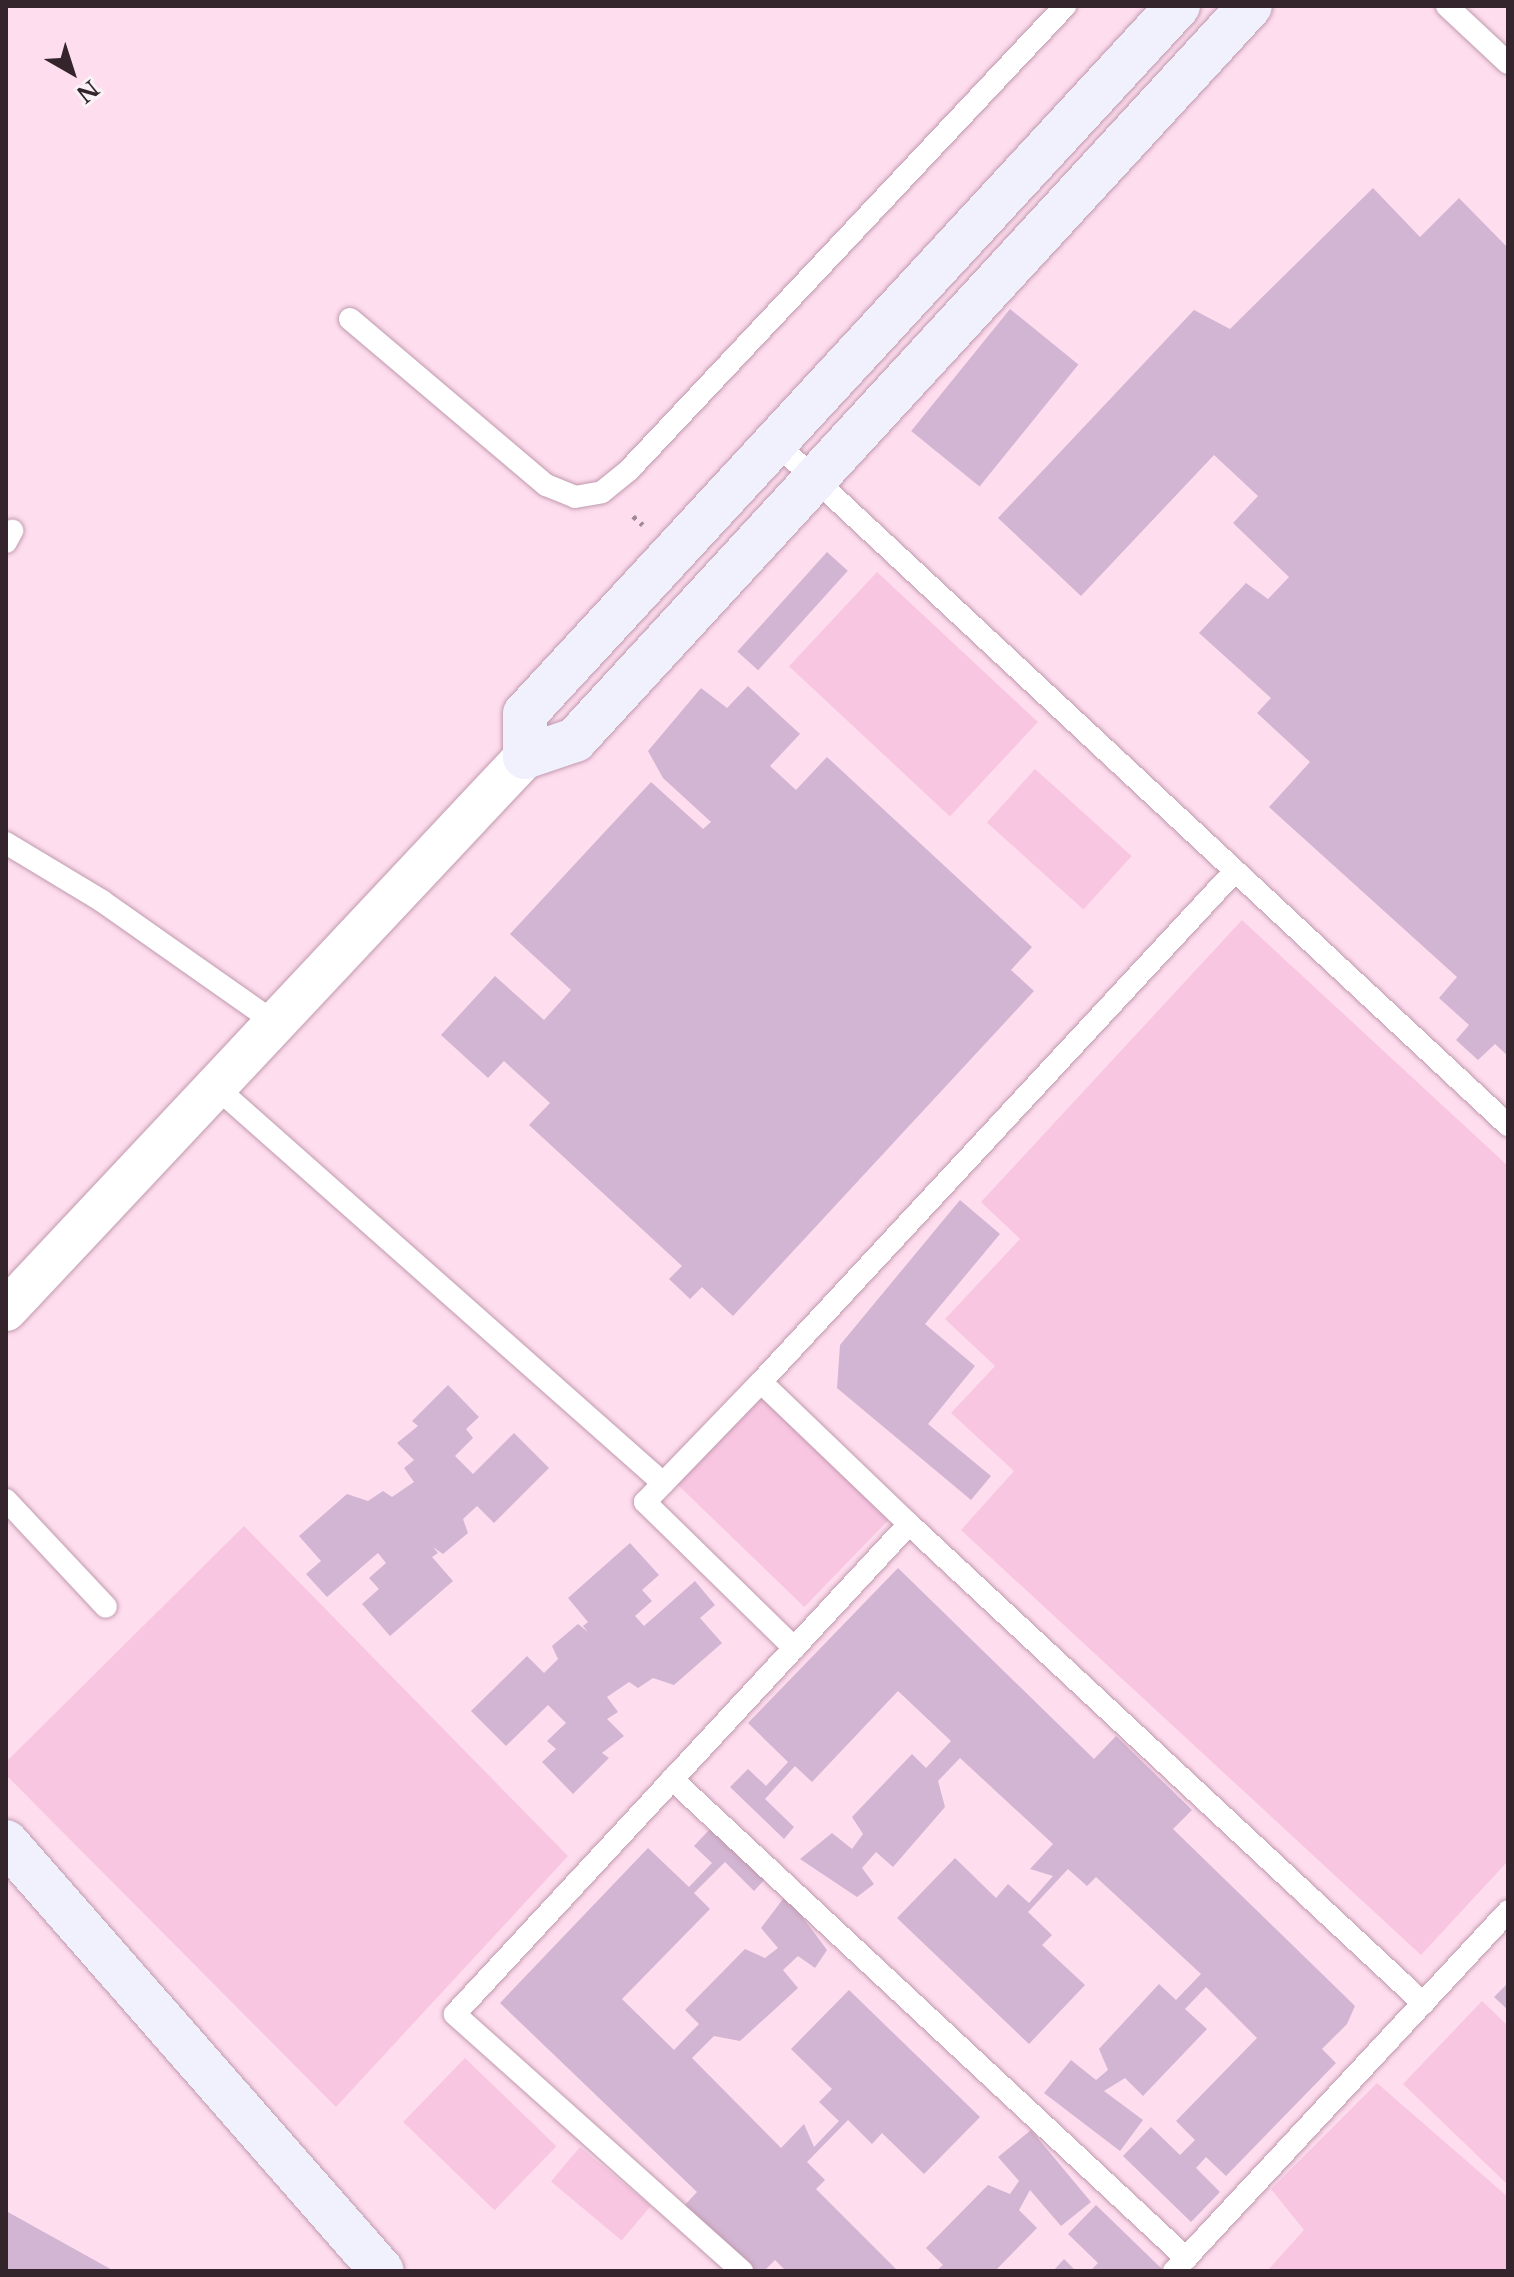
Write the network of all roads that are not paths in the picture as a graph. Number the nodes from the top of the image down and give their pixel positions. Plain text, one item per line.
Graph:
1 (1065, 6) edge
2 (1178, 6) edge
3 (1250, 6) edge
4 (1447, 6) edge
5 (1508, 63) edge
6 (350, 319) dead end
7 (775, 442) junction
8 (816, 479) junction
9 (525, 757) junction
10 (6, 843) edge
11 (1235, 871) junction
12 (277, 1024) junction
13 (217, 1088) junction
14 (1508, 1125) edge
15 (6, 1310) edge
16 (761, 1382) junction
17 (663, 1483) junction
18 (6, 1500) edge
19 (909, 1524) junction
20 (106, 1607) dead end
21 (794, 1648) junction
22 (672, 1779) junction
23 (6, 1842) edge
24 (1508, 1911) edge
25 (1423, 2003) junction
26 (1180, 2265) edge
27 (382, 2271) edge
28 (742, 2271) edge

1 - 6 lane
2 - 7 street
3 - 8 street
4 - 5 lane
7 - 8 lane
7 - 9 street
8 - 9 street
8 - 11 lane
9 - 12 street
10 - 12 lane
11 - 14 lane
11 - 16 lane
12 - 13 street
13 - 15 street
13 - 17 lane
16 - 17 lane
16 - 19 lane
17 - 21 lane
18 - 20 lane
19 - 21 lane
19 - 25 lane
21 - 22 lane
22 - 26 lane
22 - 28 lane
23 - 27 street
24 - 25 lane
25 - 26 lane

